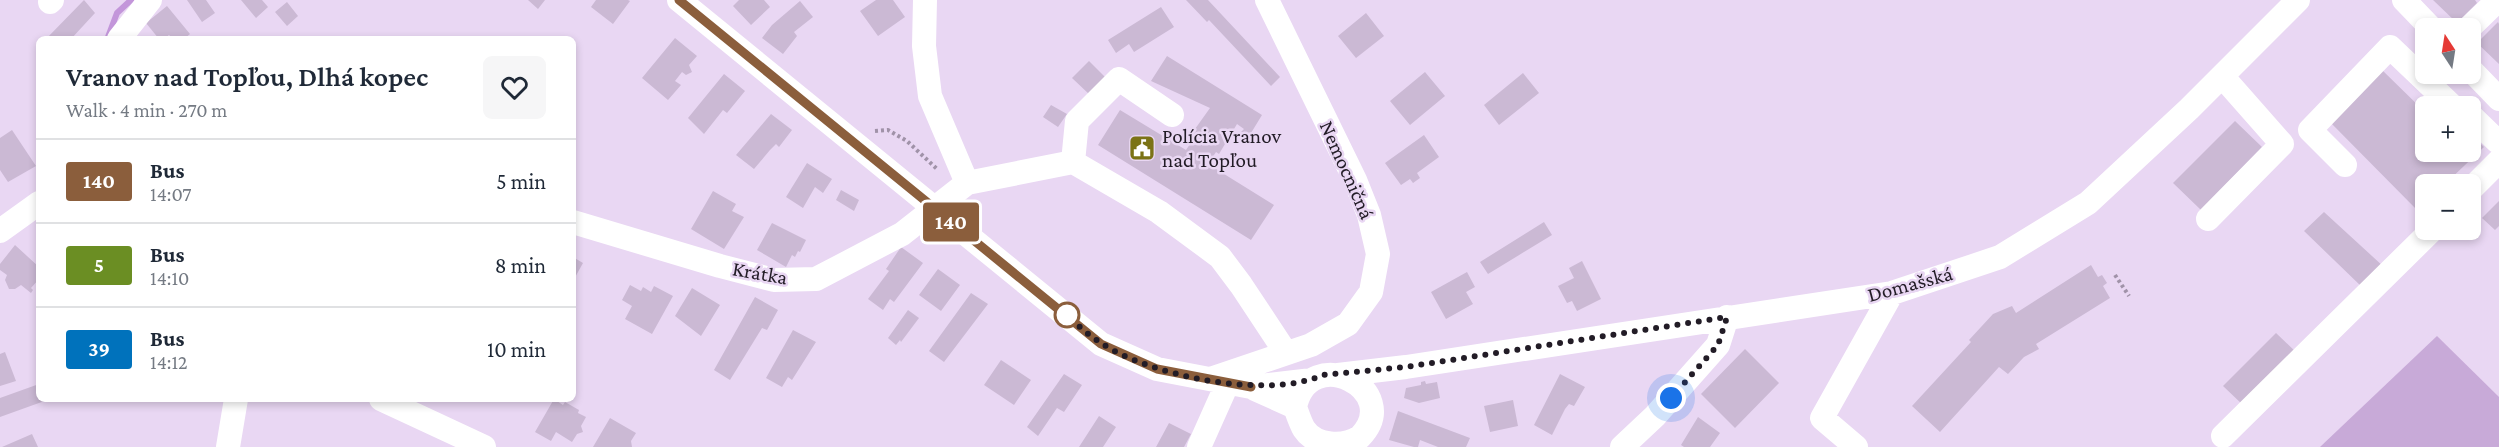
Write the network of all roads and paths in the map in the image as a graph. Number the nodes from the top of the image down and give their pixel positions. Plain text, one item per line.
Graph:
1 (150, 0) edge
2 (679, 0) edge
3 (925, 0) edge
4 (1267, 0) edge
5 (2298, 0) edge
6 (2404, 0) edge
7 (2498, 0) edge
8 (2421, 18) edge
9 (2479, 18) edge
10 (121, 36) edge
11 (2222, 76) junction
12 (2481, 80) edge
13 (2441, 96) edge
14 (2499, 99) edge
15 (1172, 115) dead end
16 (2481, 126) edge
17 (868, 131) dead end
18 (2499, 139) edge
19 (2499, 161) edge
20 (1073, 162) junction
21 (2345, 165) dead end
22 (942, 174) dead end
23 (2481, 179) edge
24 (967, 183) junction
25 (36, 206) edge
26 (934, 209) junction
27 (2208, 219) dead end
28 (576, 223) edge
29 (0, 231) edge
30 (2422, 240) edge
31 (2115, 275) dead end
32 (1892, 293) junction
33 (2129, 296) dead end
34 (1727, 317) junction
35 (1281, 346) junction
36 (1263, 362) junction
37 (1393, 369) junction
38 (1338, 375) junction
39 (1312, 380) junction
40 (1229, 383) junction
41 (1370, 397) junction
42 (236, 402) edge
43 (387, 402) edge
44 (1296, 407) junction
45 (2223, 436) dead end
46 (1361, 439) edge
47 (1318, 444) edge
48 (228, 447) edge
49 (484, 447) edge
50 (1199, 447) edge
51 (1622, 447) edge
52 (1856, 447) edge

1 - 10 street
2 - 26 street
3 - 24 street
4 - 35 street, Nemocničná
5 - 11 street, Domašská
6 - 8 street
7 - 9 street
11 - 27 street
11 - 32 street, Domašská
12 - 14 street
13 - 21 street
15 - 20 street
16 - 18 street
17 - 22 path
19 - 23 street
20 - 24 street
20 - 35 street
24 - 26 street
25 - 29 street
26 - 28 street, Krátka
26 - 40 street
30 - 45 street
31 - 33 path
32 - 34 street, Domašská
32 - 52 street
34 - 37 street, Domašská
34 - 51 street
35 - 36 street, Nemocničná
36 - 40 street, Nemocničná
36 - 40 street
37 - 38 street, Domašská
37 - 41 street
38 - 39 street
38 - 41 street
39 - 40 street
39 - 44 street
40 - 44 street
40 - 50 street
41 - 46 street
42 - 48 street
43 - 49 street
44 - 47 street
46 - 47 street

